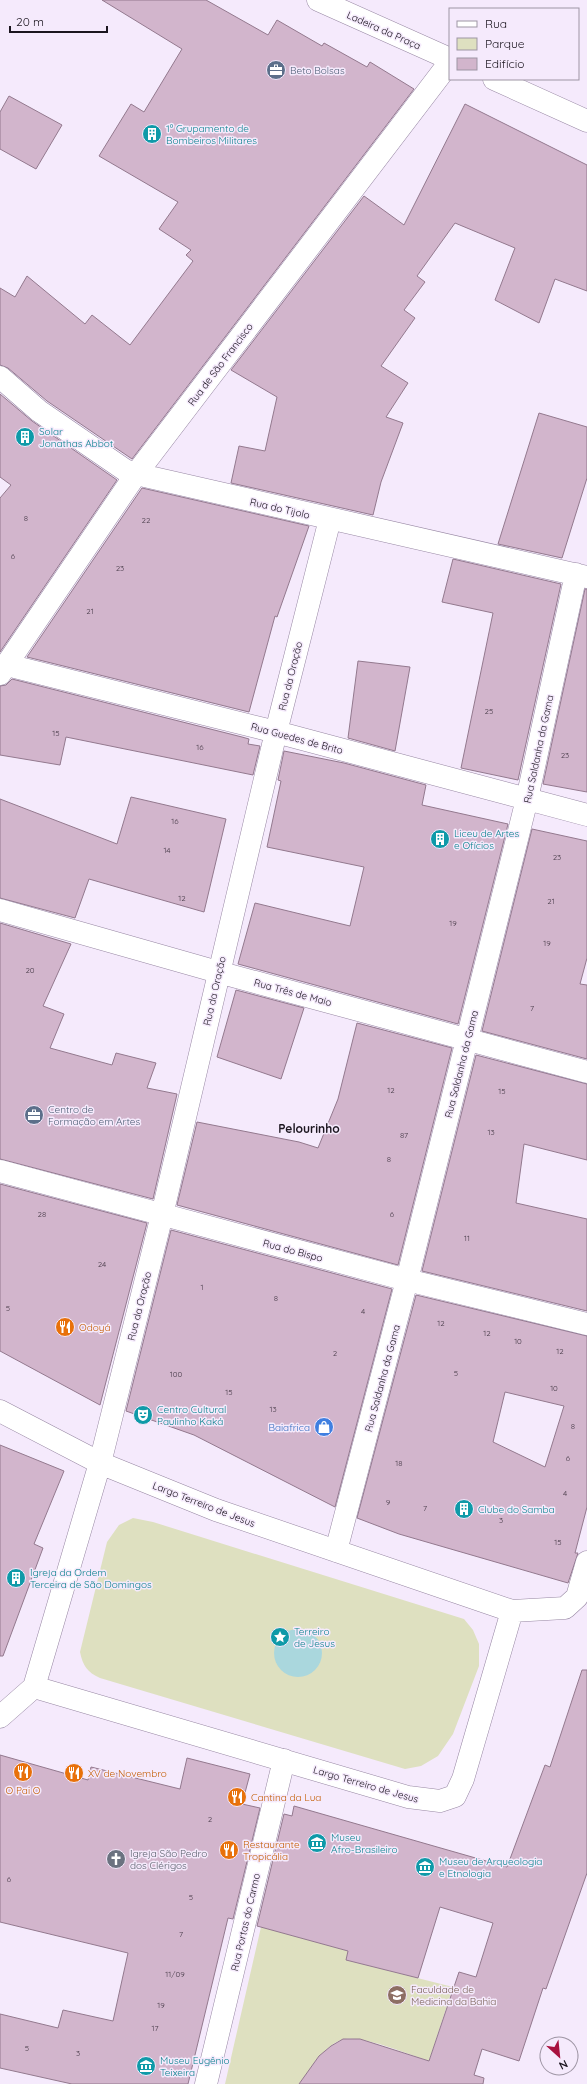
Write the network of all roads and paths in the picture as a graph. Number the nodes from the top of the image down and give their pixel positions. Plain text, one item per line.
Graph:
1 (318, 0) edge
2 (449, 59) edge
3 (449, 63) edge
4 (496, 80) edge
5 (587, 121) edge
6 (0, 377) edge
7 (136, 474) junction
8 (330, 519) junction
9 (582, 575) edge
10 (3, 669) edge
11 (276, 732) junction
12 (527, 799) junction
13 (587, 814) edge
14 (0, 910) edge
15 (218, 972) junction
16 (467, 1040) junction
17 (587, 1072) edge
18 (0, 1171) edge
19 (162, 1215) junction
20 (407, 1280) junction
21 (587, 1324) edge
22 (0, 1411) edge
23 (100, 1463) junction
24 (336, 1551) junction
25 (587, 1562) edge
26 (582, 1599) edge
27 (512, 1611) junction
28 (34, 1687) junction
29 (0, 1717) edge
30 (284, 1760) junction
31 (206, 2084) edge

1 - 2 street, Ladeira da Praça
3 - 7 street, Rua de São Francisco
4 - 5 street
6 - 7 street, Rua do Tijolo
7 - 8 street, Rua do Tijolo
7 - 10 street, Rua de São Francisco
8 - 9 street, Rua do Tijolo
8 - 11 street, Rua da Oração
9 - 12 street, Rua Saldanha da Gama
10 - 11 street, Rua Guedes de Brito
11 - 12 street, Rua Guedes de Brito
11 - 15 street, Rua da Oração
12 - 13 street, Rua Guedes de Brito
12 - 16 street, Rua Saldanha da Gama
14 - 15 street, Rua Três de Maio
15 - 16 street, Rua Três de Maio
15 - 19 street, Rua da Oração
16 - 17 street, Rua Três de Maio
16 - 20 street, Rua Saldanha da Gama
18 - 19 street, Rua do Bispo
19 - 20 street, Rua do Bispo
19 - 23 street, Rua da Oração
20 - 21 street, Rua do Bispo
20 - 24 street, Rua Saldanha da Gama
22 - 23 street, Largo Terreiro de Jesus
23 - 24 street, Largo Terreiro de Jesus
23 - 28 street
24 - 27 street, Largo Terreiro de Jesus
25 - 26 street
26 - 27 street
27 - 30 street, Largo Terreiro de Jesus
28 - 29 street
28 - 30 street, Largo Terreiro de Jesus
30 - 31 street, Rua Portas do Carmo

